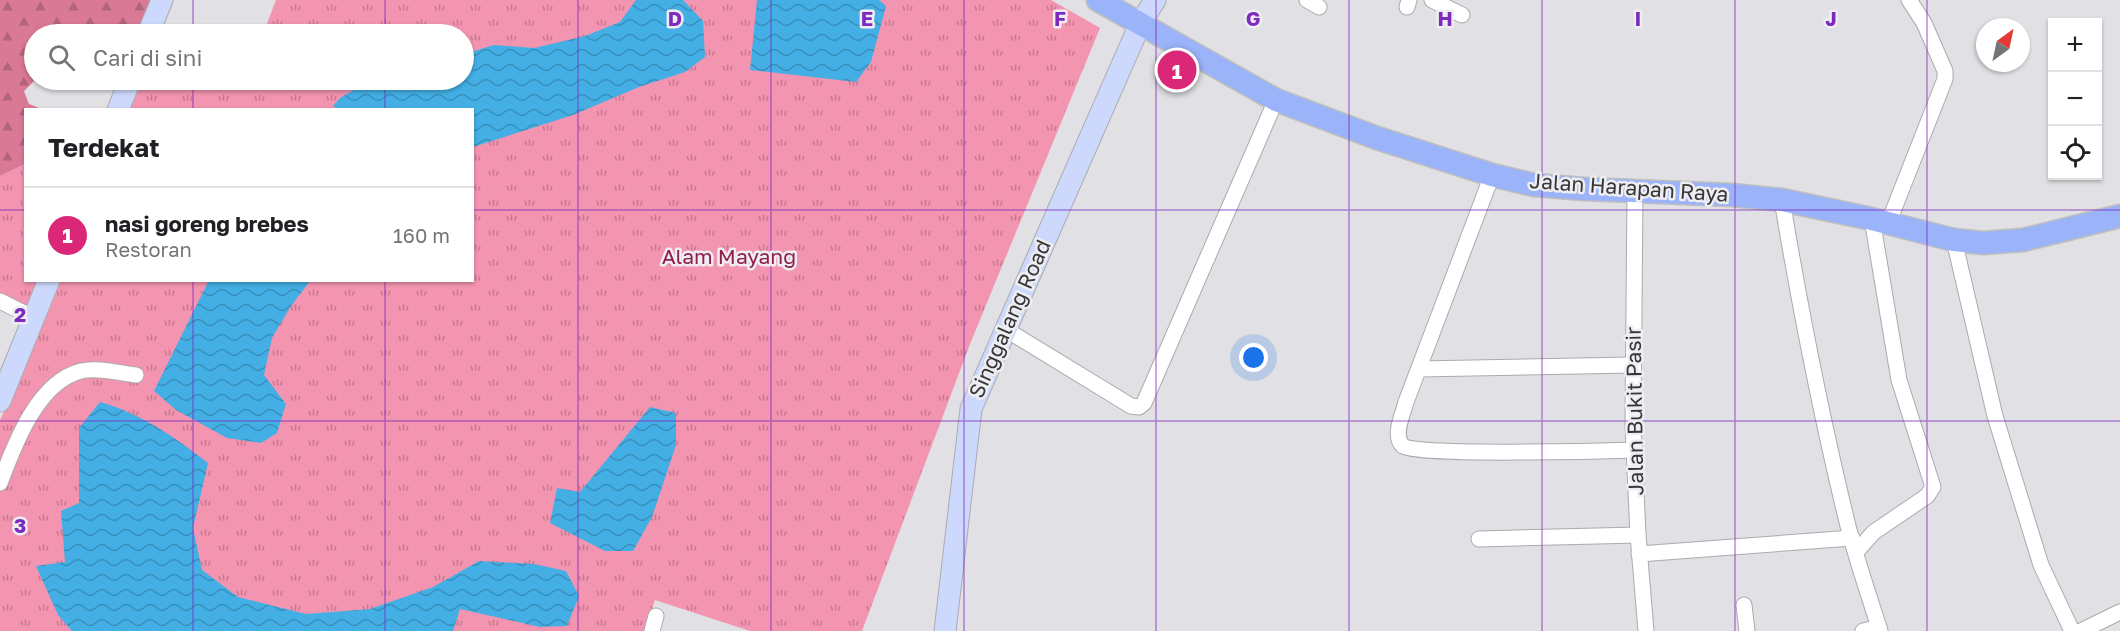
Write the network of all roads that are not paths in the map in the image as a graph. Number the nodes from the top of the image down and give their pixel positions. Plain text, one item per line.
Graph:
1 (162, 0) edge
2 (1098, 0) edge
3 (1155, 0) edge
4 (1432, 0) edge
5 (1909, 0) edge
6 (1461, 15) dead end
7 (152, 24) edge
8 (1140, 24) junction
9 (126, 90) edge
10 (1276, 100) junction
11 (119, 108) edge
12 (1492, 175) junction
13 (1635, 190) junction
14 (1782, 200) junction
15 (2120, 216) edge
16 (1880, 221) junction
17 (1954, 240) junction
18 (49, 282) edge
19 (0, 301) edge
20 (34, 318) junction
21 (1005, 329) junction
22 (1633, 365) junction
23 (1419, 369) junction
24 (136, 375) dead end
25 (0, 401) edge
26 (1635, 450) junction
27 (0, 483) edge
28 (1638, 535) junction
29 (1479, 539) dead end
30 (1854, 545) junction
31 (1640, 554) junction
32 (1744, 605) dead end
33 (2120, 612) edge
34 (656, 616) dead end
35 (1880, 629) edge
36 (652, 631) edge
37 (945, 631) edge
38 (1646, 631) edge
39 (1747, 631) edge
40 (1863, 631) edge
41 (2072, 631) edge
42 (2081, 631) edge

1 - 7 main road
2 - 8 main road, Jalan Harapan Raya
3 - 8 main road, Singgalang Road
4 - 6 street
5 - 16 street
8 - 10 main road, Jalan Harapan Raya
8 - 21 main road, Singgalang Road
9 - 11 main road
10 - 12 main road, Jalan Harapan Raya
10 - 21 street
12 - 13 main road, Jalan Harapan Raya
12 - 23 street
13 - 14 main road, Jalan Harapan Raya
13 - 22 street, Jalan Bukit Pasir
14 - 16 main road, Jalan Harapan Raya
14 - 30 street
15 - 17 main road, Jalan Harapan Raya
16 - 17 main road, Jalan Harapan Raya
16 - 30 street
17 - 41 street
18 - 20 main road
19 - 20 street
20 - 25 main road
21 - 37 main road, Singgalang Road
22 - 23 street
22 - 26 street, Jalan Bukit Pasir
23 - 26 street
24 - 27 street
26 - 28 street, Jalan Bukit Pasir
28 - 29 street
28 - 31 street, Jalan Bukit Pasir
30 - 31 street
30 - 35 street
31 - 38 street, Jalan Bukit Pasir
32 - 39 street
33 - 42 street
34 - 36 street
35 - 40 street

